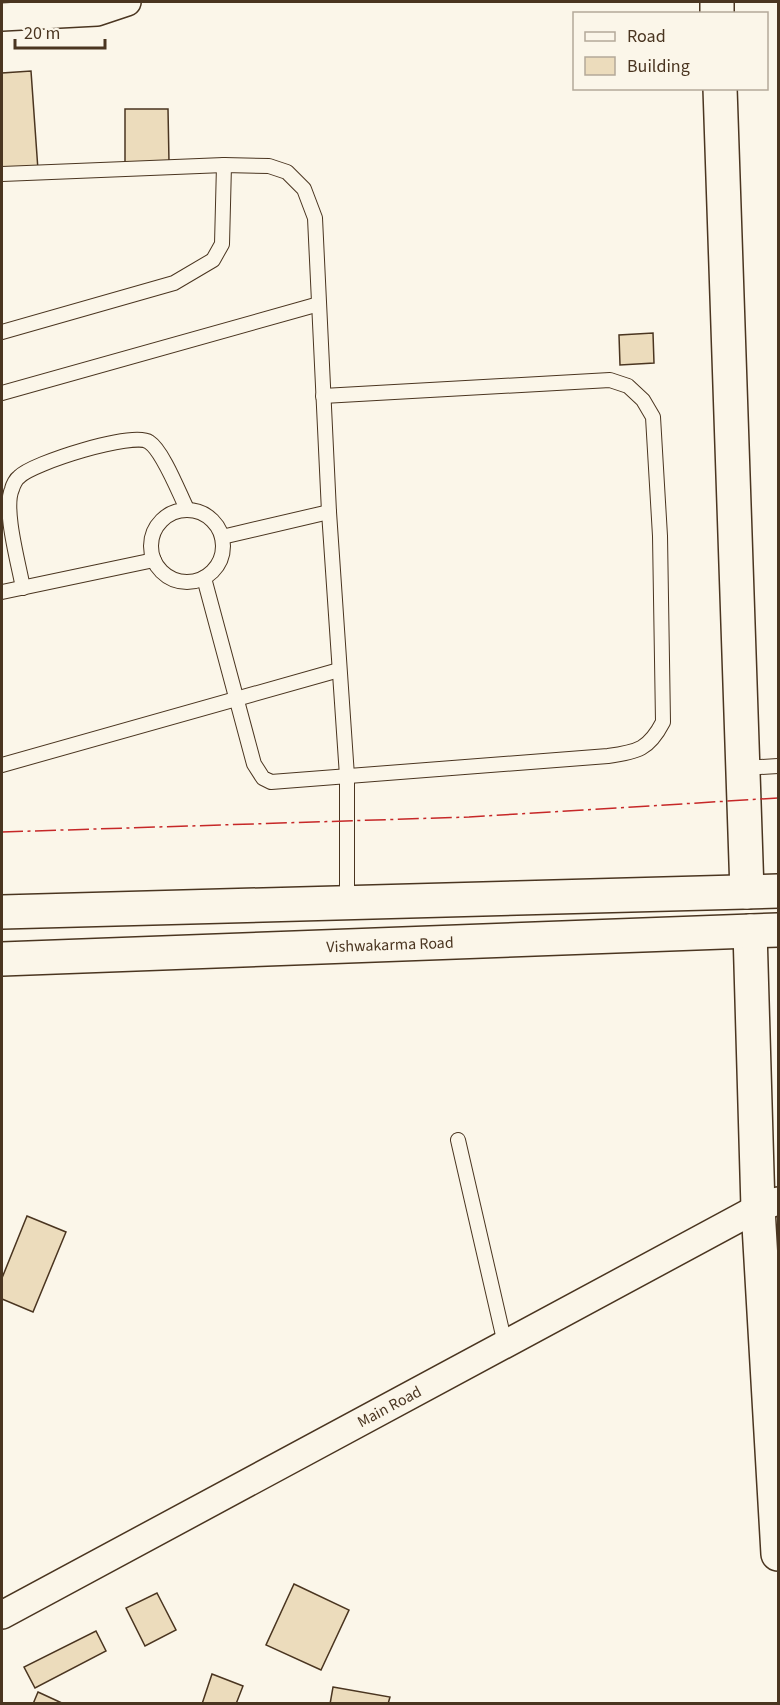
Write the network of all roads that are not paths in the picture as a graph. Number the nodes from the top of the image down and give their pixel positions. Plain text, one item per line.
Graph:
1 (127, 2) edge
2 (2, 17) edge
3 (720, 90) edge
4 (224, 165) junction
5 (2, 174) edge
6 (319, 304) junction
7 (2, 332) edge
8 (2, 393) edge
9 (323, 396) junction
10 (187, 509) junction
11 (329, 512) junction
12 (222, 537) junction
13 (154, 560) junction
14 (204, 578) junction
15 (23, 588) junction
16 (2, 592) edge
17 (339, 670) junction
18 (236, 698) junction
19 (2, 765) edge
20 (778, 766) edge
21 (743, 768) junction
22 (347, 776) junction
23 (763, 892) edge
24 (347, 903) junction
25 (2, 912) edge
26 (764, 931) edge
27 (2, 959) edge
28 (458, 1140) dead end
29 (768, 1205) edge
30 (505, 1344) junction
31 (778, 1554) edge
32 (2, 1615) edge

1 - 2 street
3 - 21 main road
4 - 5 lane
4 - 6 lane
4 - 7 lane
6 - 8 lane
6 - 9 lane
9 - 11 lane
9 - 22 lane
10 - 12 lane
10 - 13 lane
10 - 15 lane
11 - 12 lane
11 - 17 lane
12 - 14 lane
13 - 14 lane
13 - 15 lane
14 - 18 lane
15 - 16 lane
17 - 18 lane
17 - 22 lane
18 - 19 lane
18 - 22 lane
20 - 21 lane
21 - 23 main road
22 - 24 lane
23 - 24 main road
24 - 25 main road
26 - 27 main road, Vishwakarma Road
26 - 29 main road
28 - 30 lane
29 - 30 street, Main Road
29 - 31 main road
30 - 32 street, Main Road

